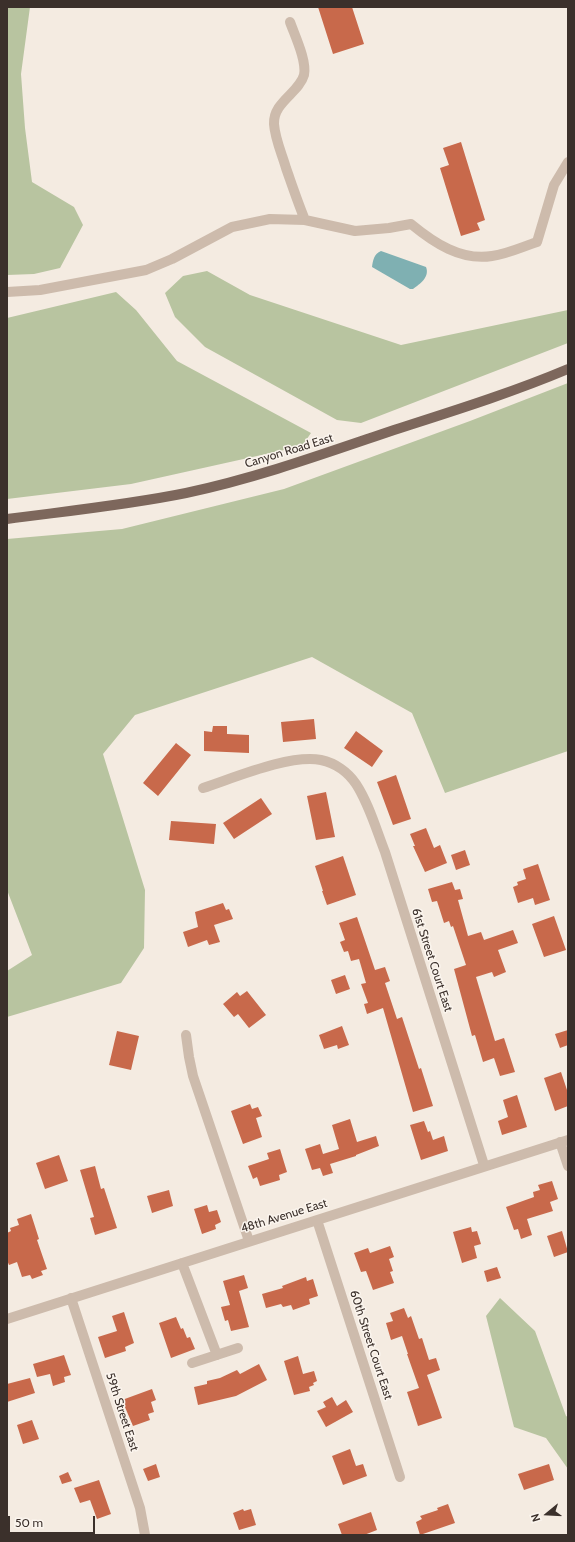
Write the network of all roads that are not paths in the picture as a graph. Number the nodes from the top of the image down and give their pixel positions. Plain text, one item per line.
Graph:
1 (290, 22) dead end
2 (568, 162) edge
3 (304, 220) junction
4 (7, 292) edge
5 (568, 369) edge
6 (7, 519) edge
7 (203, 788) dead end
8 (186, 1035) dead end
9 (564, 1141) edge
10 (484, 1165) junction
11 (568, 1166) edge
12 (317, 1220) junction
13 (249, 1241) junction
14 (182, 1263) junction
15 (71, 1298) junction
16 (7, 1318) edge
17 (238, 1348) dead end
18 (216, 1355) junction
19 (192, 1363) dead end
20 (400, 1477) dead end
21 (145, 1535) edge

1 - 3 street
2 - 3 street
3 - 4 street
5 - 6 main road, Canyon Road East
7 - 10 street, 61st Street Court East
8 - 13 street
9 - 10 street, 48th Avenue East
9 - 11 street
10 - 12 street, 48th Avenue East
12 - 13 street, 48th Avenue East
12 - 20 street, 60th Street Court East
13 - 14 street, 48th Avenue East
14 - 15 street, 48th Avenue East
14 - 18 street
15 - 16 street, 48th Avenue East
15 - 21 street, 59th Street East
17 - 18 street
18 - 19 street

